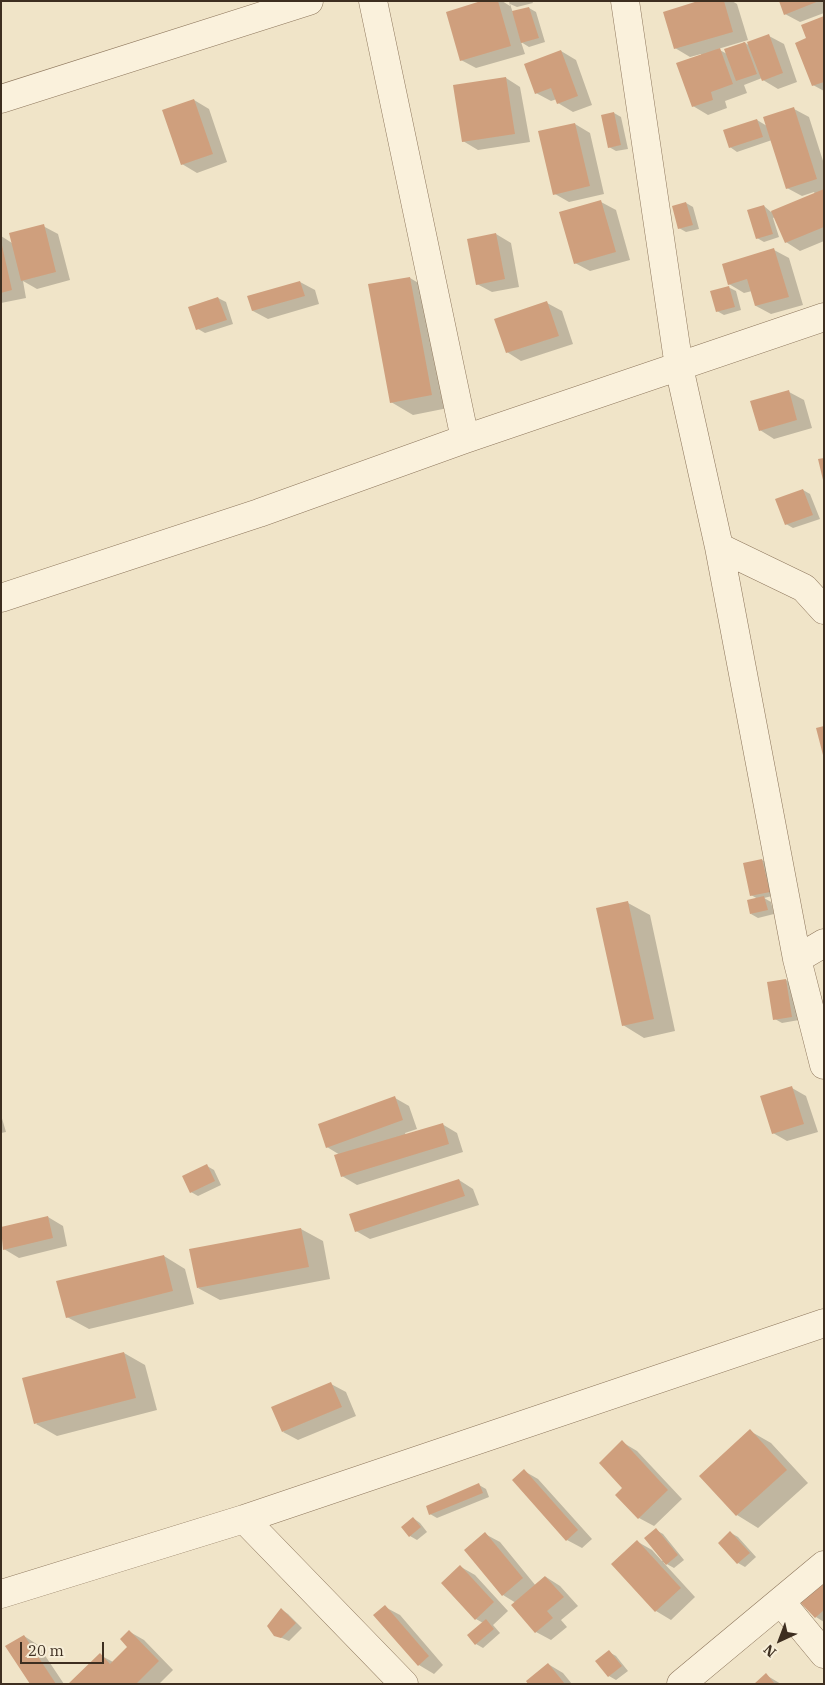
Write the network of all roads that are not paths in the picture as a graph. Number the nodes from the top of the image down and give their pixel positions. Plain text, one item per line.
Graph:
1 (308, 1) edge
2 (373, 1) edge
3 (625, 1) edge
4 (1, 99) edge
5 (824, 317) edge
6 (679, 367) junction
7 (465, 439) junction
8 (719, 547) junction
9 (1, 598) edge
10 (824, 610) edge
11 (824, 943) edge
12 (797, 958) junction
13 (824, 1065) edge
14 (824, 1324) edge
15 (244, 1519) junction
16 (824, 1565) edge
17 (1, 1594) edge
18 (781, 1602) junction
19 (824, 1654) edge
20 (404, 1684) edge
21 (681, 1684) edge

1 - 4 street
2 - 7 street
3 - 6 street
5 - 6 street
6 - 7 street
6 - 8 street
7 - 9 street
8 - 10 street
8 - 12 street
11 - 12 street
12 - 13 street
14 - 15 street
15 - 17 street
15 - 20 street
16 - 18 street
18 - 19 street
18 - 21 street

